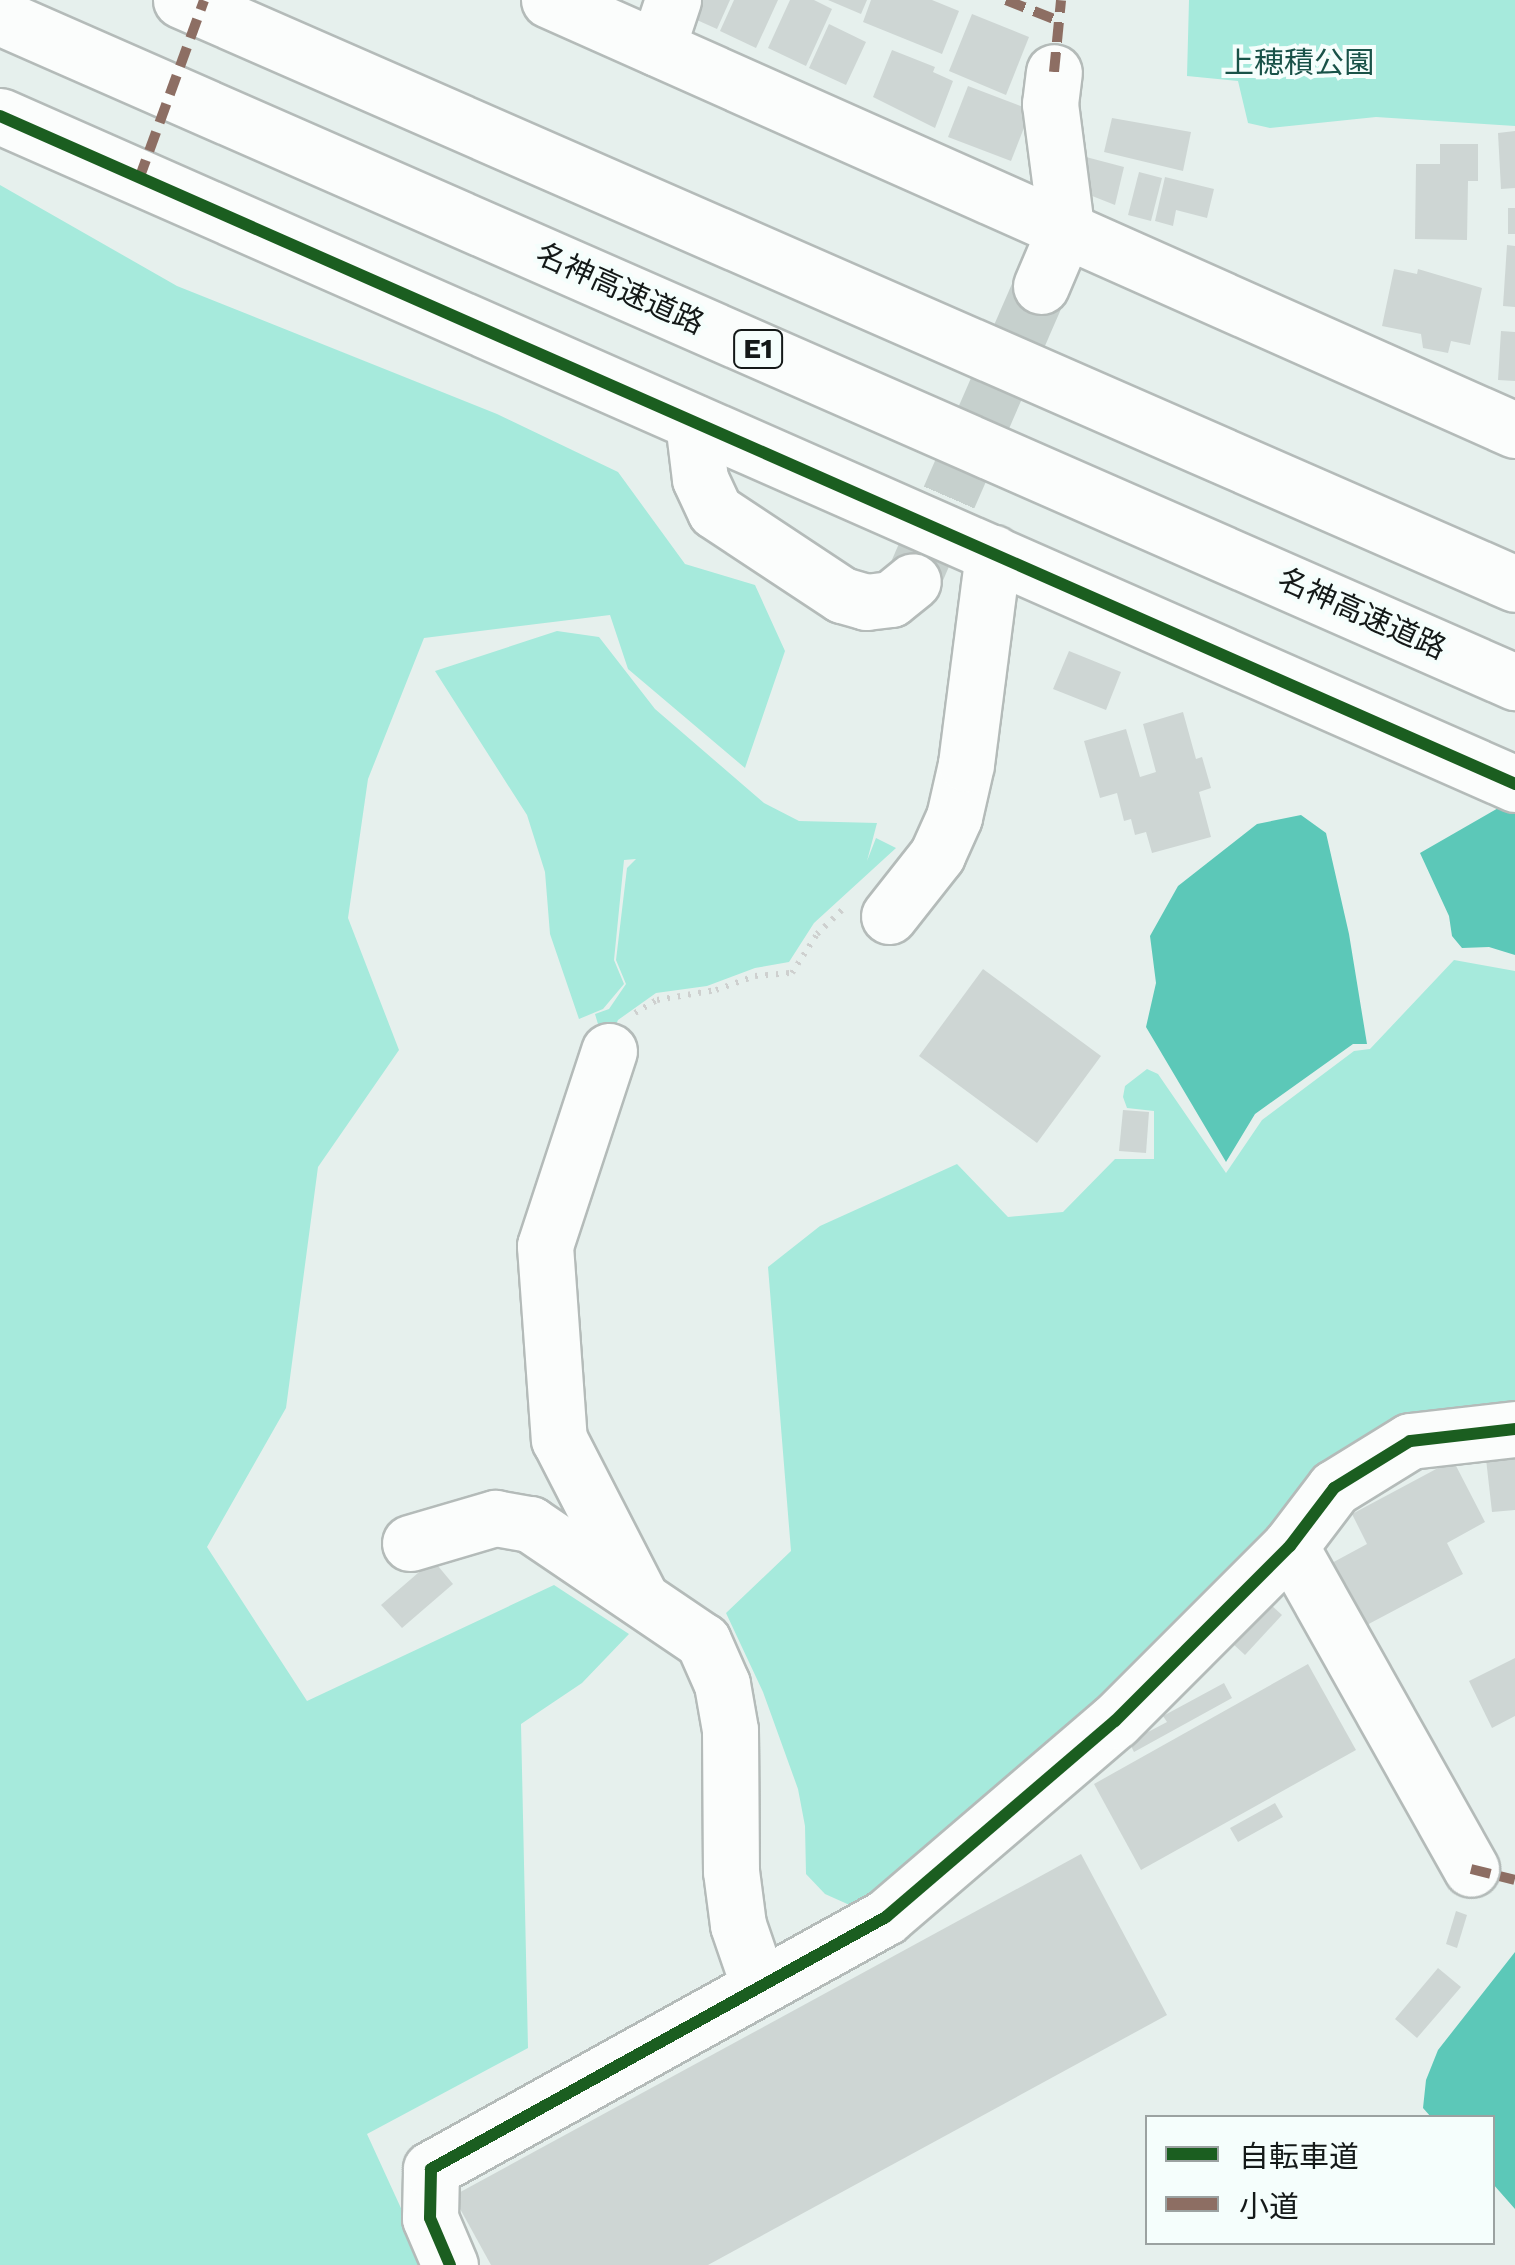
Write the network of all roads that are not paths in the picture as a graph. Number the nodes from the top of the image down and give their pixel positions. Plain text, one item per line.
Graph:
1 (181, 0) edge
2 (549, 0) edge
3 (0, 16) edge
4 (665, 24) edge
5 (1054, 72) dead end
6 (0, 116) edge
7 (1066, 227) junction
8 (1041, 286) tunnel mouth
9 (693, 422) junction
10 (1515, 430) edge
11 (992, 553) junction
12 (913, 581) tunnel mouth
13 (1515, 584) edge
14 (1515, 682) edge
15 (1515, 784) edge
16 (874, 905) road end
17 (609, 1052) road end
18 (1515, 1429) edge
19 (410, 1543) dead end
20 (1290, 1546) junction
21 (638, 1593) junction
22 (1470, 1869) dead end
23 (759, 1986) junction
24 (450, 2265) edge

1 - 13 main road
2 - 4 main road
3 - 14 main road, 名神高速道路 / E1
4 - 7 main road
5 - 7 main road
6 - 9 main road
7 - 8 main road
7 - 10 main road
9 - 11 main road
9 - 12 main road
11 - 15 main road
11 - 16 main road
17 - 21 main road
18 - 20 main road
19 - 21 main road
20 - 22 main road
20 - 23 main road
21 - 23 main road
23 - 24 main road

